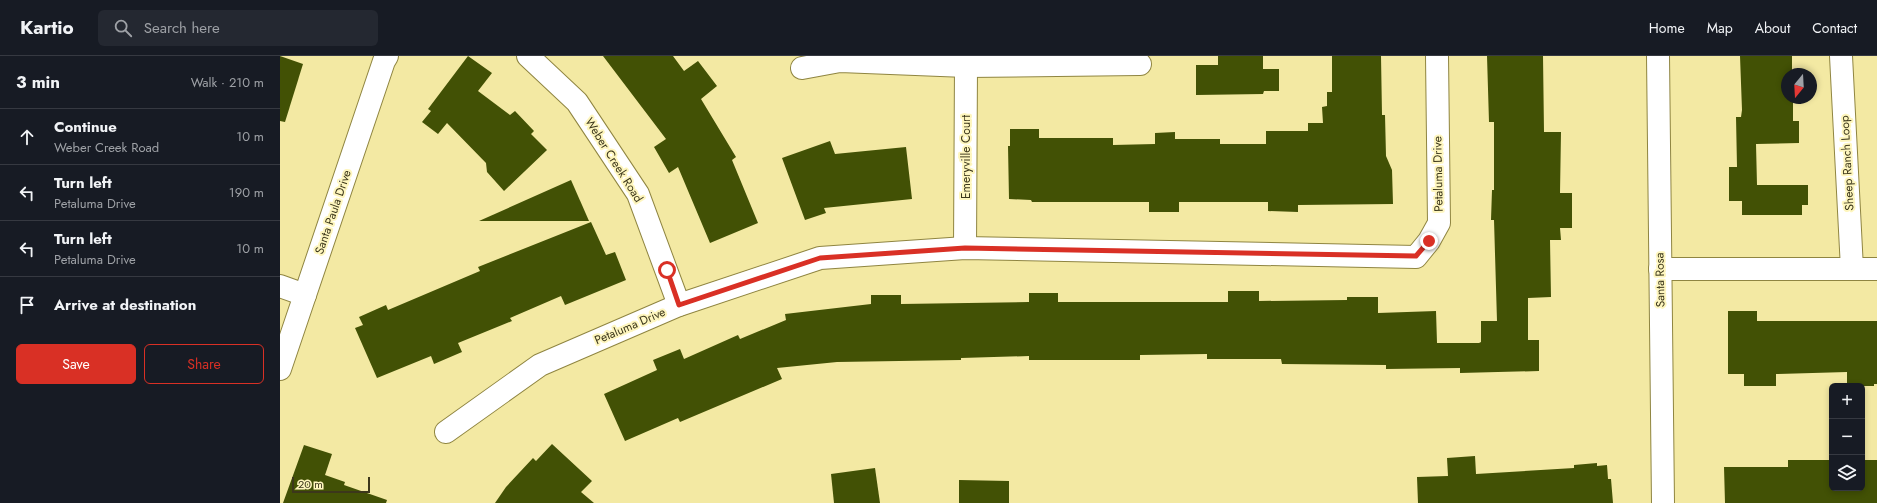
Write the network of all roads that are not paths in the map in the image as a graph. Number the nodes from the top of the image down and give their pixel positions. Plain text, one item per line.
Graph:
1 (387, 56) edge
2 (528, 56) edge
3 (1437, 56) edge
4 (1658, 56) edge
5 (1841, 56) edge
6 (1140, 64) dead end
7 (966, 66) junction
8 (802, 68) dead end
9 (965, 248) junction
10 (1660, 269) junction
11 (1852, 269) junction
12 (1877, 269) edge
13 (280, 286) edge
14 (305, 295) junction
15 (679, 305) junction
16 (280, 369) edge
17 (446, 432) dead end
18 (1663, 503) edge

1 - 14 street, Santa Paula Drive
2 - 15 street, Weber Creek Road
3 - 9 street, Petaluma Drive
4 - 10 street, Santa Rosa
5 - 11 street, Sheep Ranch Loop
6 - 7 street
7 - 8 street
7 - 9 street, Emeryville Court
9 - 15 street, Petaluma Drive
10 - 11 street
10 - 18 street, Santa Rosa
11 - 12 street
13 - 14 street
14 - 16 street, Santa Paula Drive
15 - 17 street, Petaluma Drive

